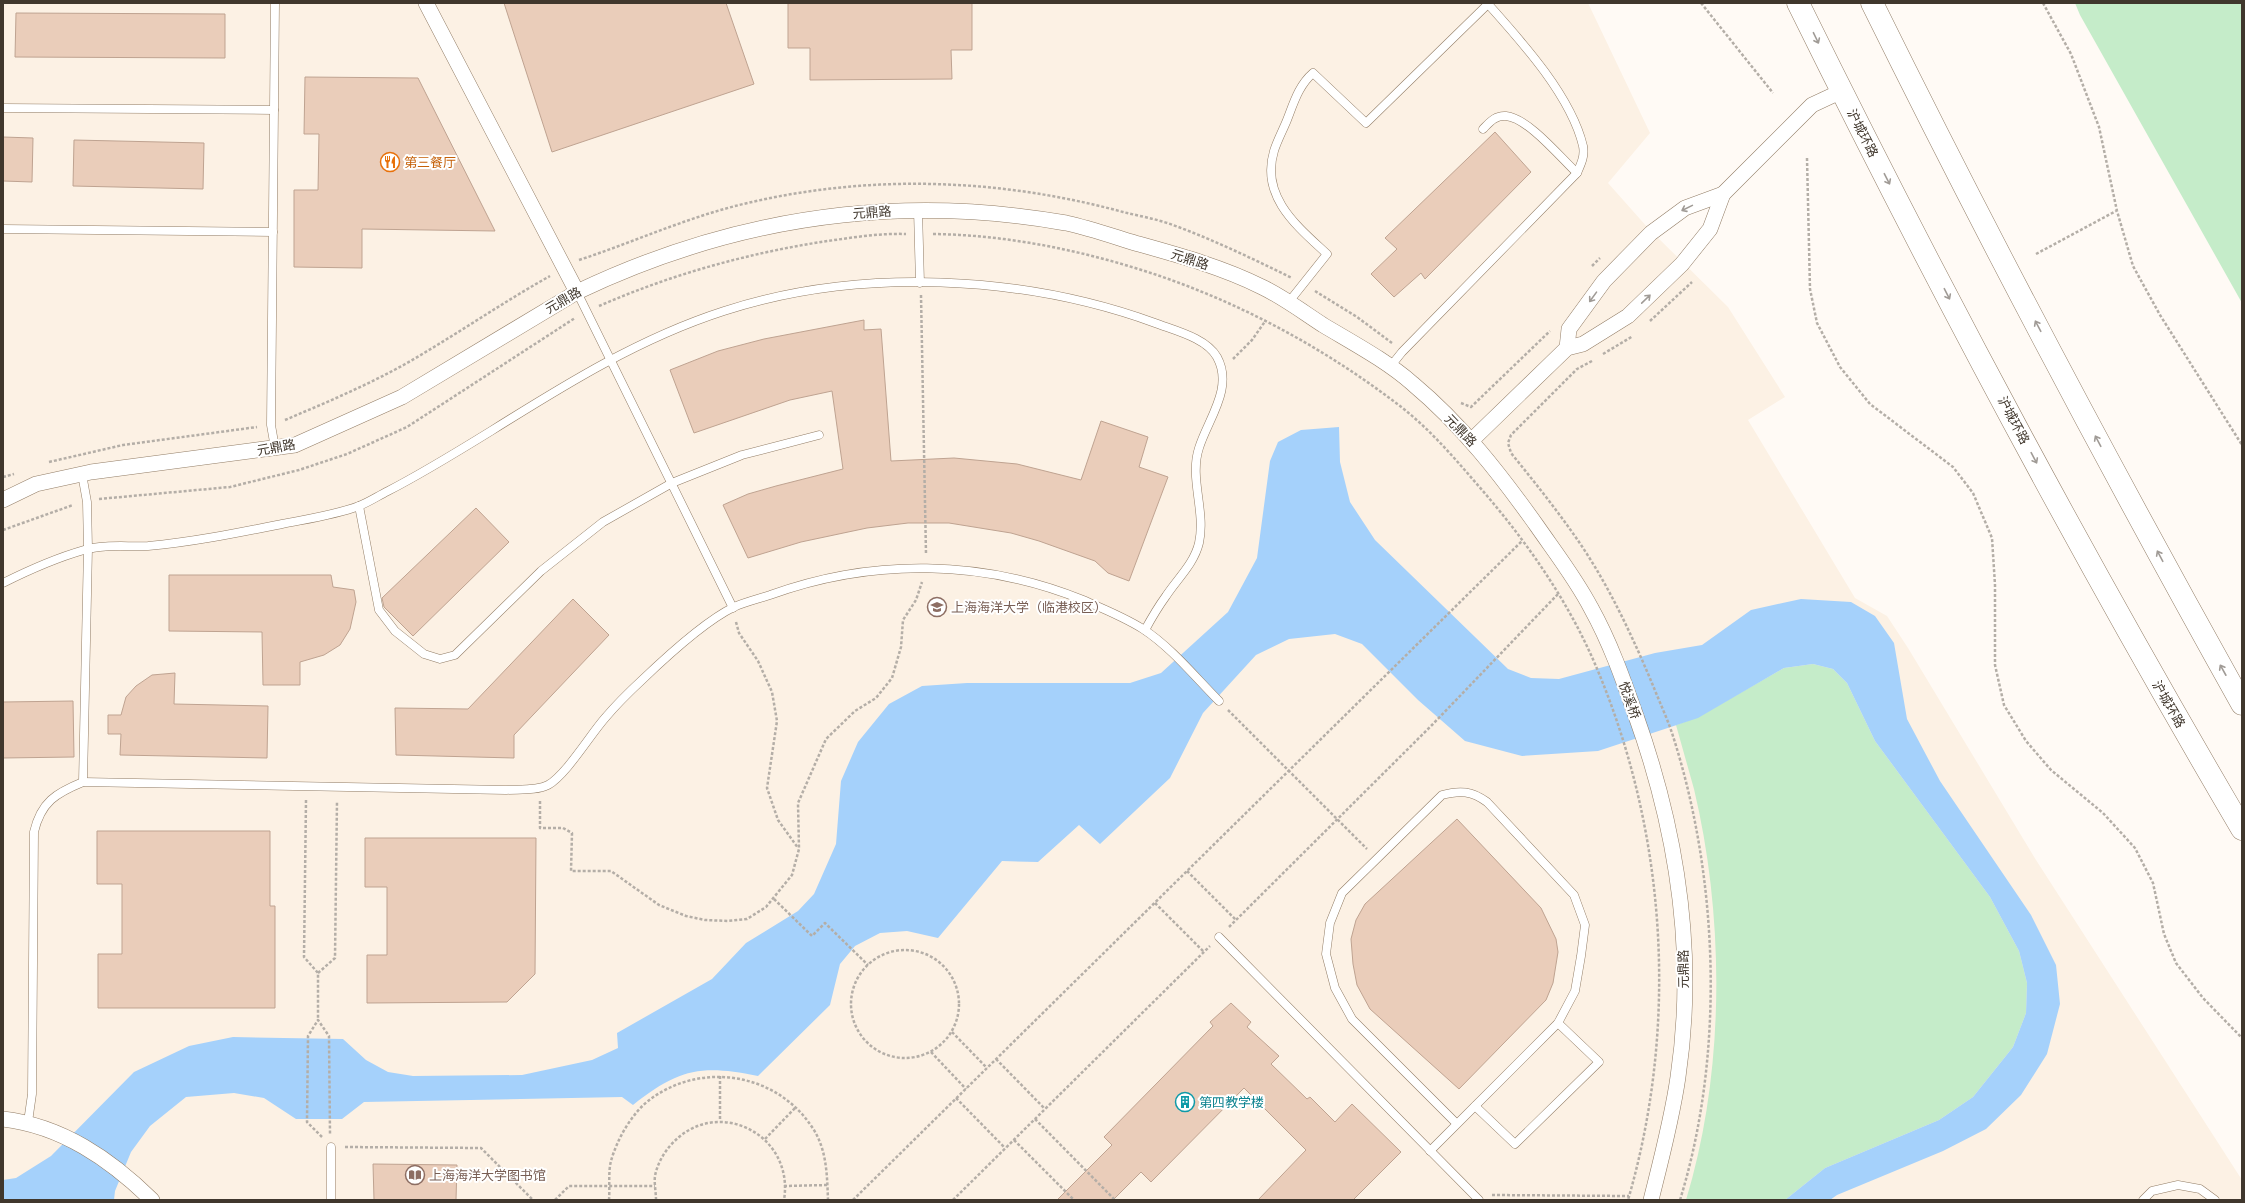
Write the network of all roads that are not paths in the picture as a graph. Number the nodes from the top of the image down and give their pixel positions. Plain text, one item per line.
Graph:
1 (275, 3) edge
2 (426, 3) edge
3 (1798, 3) edge
4 (1872, 3) edge
5 (1842, 92) junction
6 (3, 108) edge
7 (274, 110) junction
8 (1483, 129) dead end
9 (1578, 173) junction
10 (1723, 194) junction
11 (918, 210) junction
12 (3, 229) edge
13 (273, 232) junction
14 (920, 283) junction
15 (576, 292) junction
16 (1288, 303) junction
17 (1567, 348) junction
18 (611, 359) junction
19 (1390, 368) junction
20 (818, 435) dead end
21 (1472, 440) junction
22 (275, 448) junction
23 (82, 474) junction
24 (672, 483) junction
25 (3, 498) edge
26 (360, 506) junction
27 (88, 548) junction
28 (3, 583) edge
29 (733, 608) junction
30 (1144, 630) junction
31 (1616, 661) joint
32 (1219, 701) road end
33 (2242, 704) edge
34 (1644, 740) joint
35 (83, 782) junction
36 (2242, 830) edge
37 (1219, 937) road end
38 (1558, 1023) junction
39 (1475, 1106) junction
40 (3, 1119) edge
41 (28, 1122) junction
42 (1457, 1124) junction
43 (331, 1147) road end
44 (1430, 1151) junction
45 (152, 1200) edge
46 (331, 1200) edge
47 (1479, 1200) edge
48 (1650, 1200) edge
49 (2143, 1200) edge
50 (2215, 1200) edge

1 - 7 lane
2 - 15 street
3 -> 5 main road, 沪城环路
33 -> 4 main road
5 - 10 street
5 -> 36 main road, 沪城环路
6 - 7 lane
7 - 13 lane
8 - 9 lane
9 - 16 lane
9 - 19 lane
17 -> 10 street
10 -> 17 street
11 - 14 lane
11 - 15 street, 元鼎路
11 - 16 street, 元鼎路
12 - 13 lane
13 - 22 lane
14 - 18 lane
14 - 30 lane
15 - 18 lane
15 - 22 street, 元鼎路
16 - 19 street, 元鼎路
17 - 21 street
18 - 24 lane
18 - 26 lane
19 - 21 street, 元鼎路
20 - 24 lane
21 - 31 street, 元鼎路
22 - 23 street, 元鼎路
23 - 25 street, 元鼎路
23 - 27 lane
24 - 26 lane
24 - 29 lane
26 - 27 lane
27 - 28 lane
27 - 35 lane
29 - 30 lane
29 - 35 lane
30 - 32 lane
31 - 34 street, 悦溪桥
34 - 48 street, 元鼎路
35 - 41 lane
37 - 44 lane
38 - 39 lane
38 - 39 lane
38 - 42 lane
39 - 42 lane
40 - 41 street
41 - 45 street
42 - 44 lane
43 - 46 lane
44 - 47 lane
49 - 50 lane

